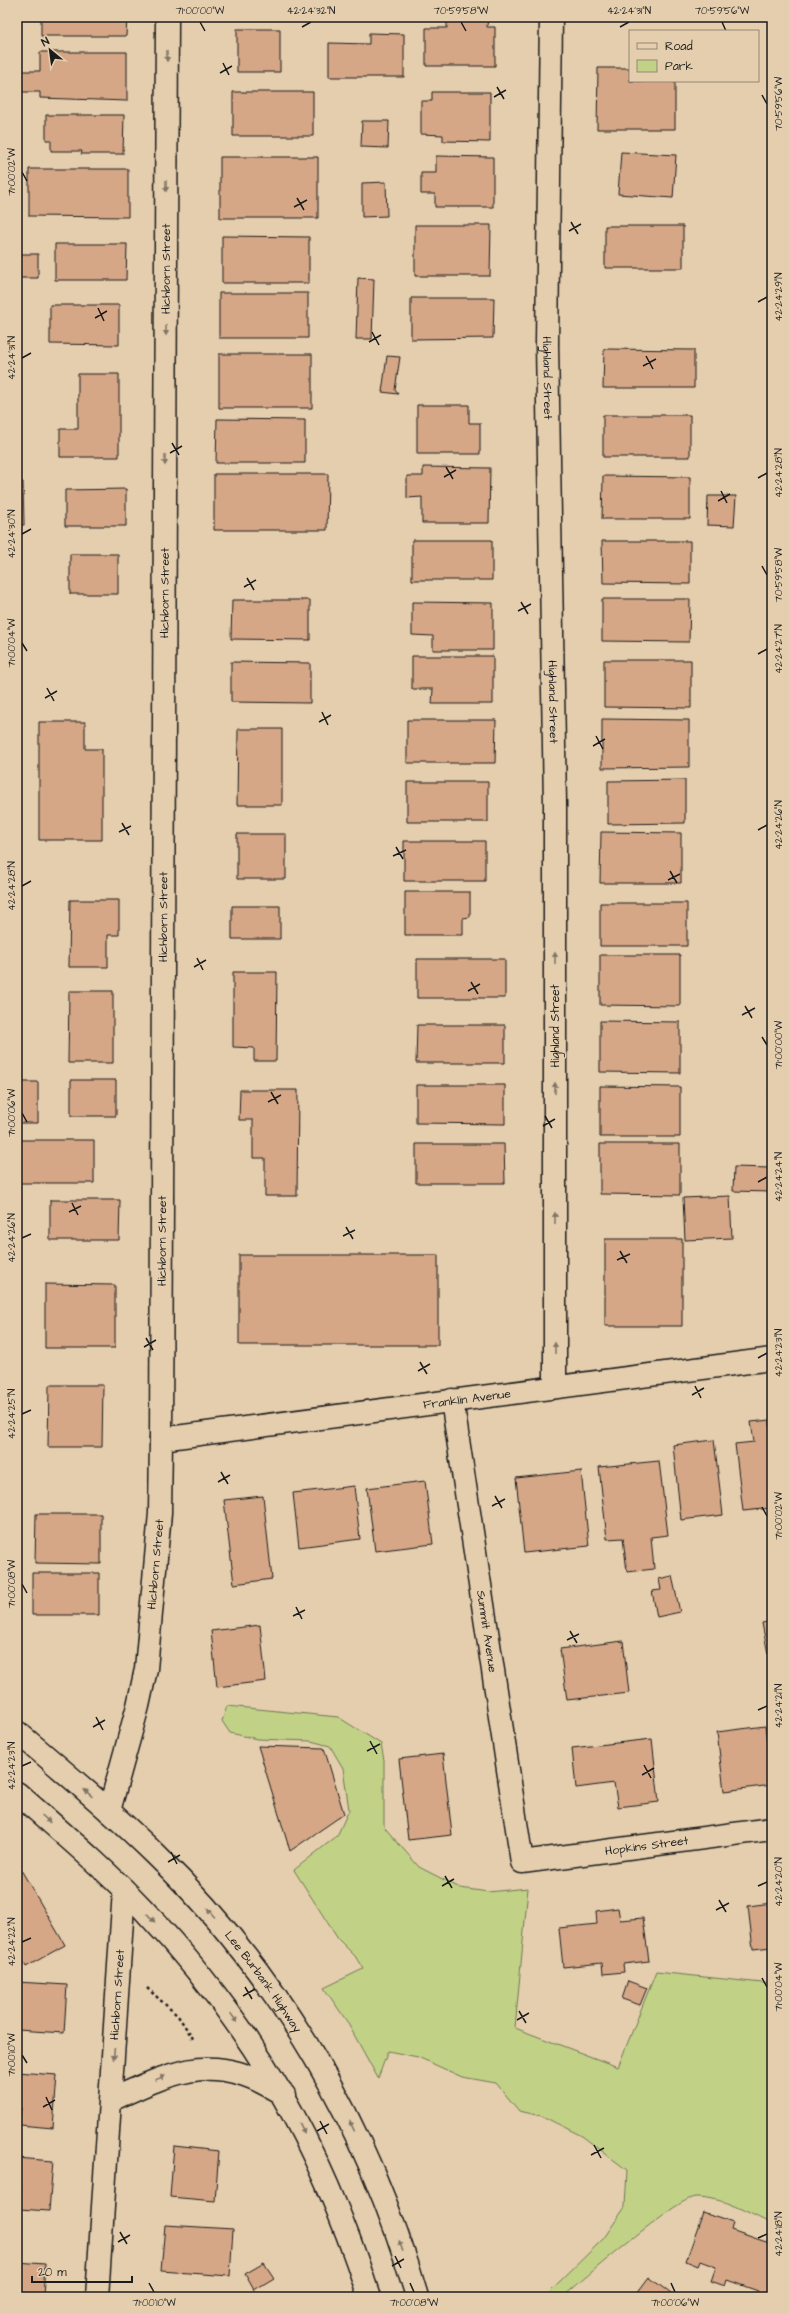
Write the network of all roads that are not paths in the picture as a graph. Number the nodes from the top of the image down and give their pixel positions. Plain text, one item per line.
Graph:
1 (167, 17) edge
2 (551, 17) edge
3 (772, 1359) edge
4 (555, 1387) junction
5 (452, 1400) junction
6 (161, 1439) junction
7 (17, 1732) edge
8 (17, 1793) edge
9 (110, 1811) junction
10 (772, 1829) edge
11 (522, 1862) joint
12 (124, 1890) junction
13 (284, 2095) junction
14 (111, 2100) junction
15 (97, 2297) edge
16 (369, 2297) edge
17 (417, 2297) edge

1 -> 6 main road, Hichborn Street
4 -> 2 main road, Highland Street
3 - 4 main road, Franklin Avenue
4 - 5 main road, Franklin Avenue
5 - 6 main road, Franklin Avenue
5 - 11 main road, Summit Avenue
6 - 9 main road, Hichborn Street
9 -> 7 main road, Lee Burbank Highway
8 -> 12 main road
17 -> 9 main road, Lee Burbank Highway
10 - 11 main road, Hopkins Street
12 -> 13 main road
12 -> 14 main road, Hichborn Street
14 -> 13 main road
13 -> 16 main road
14 - 15 main road, Hichborn Street

